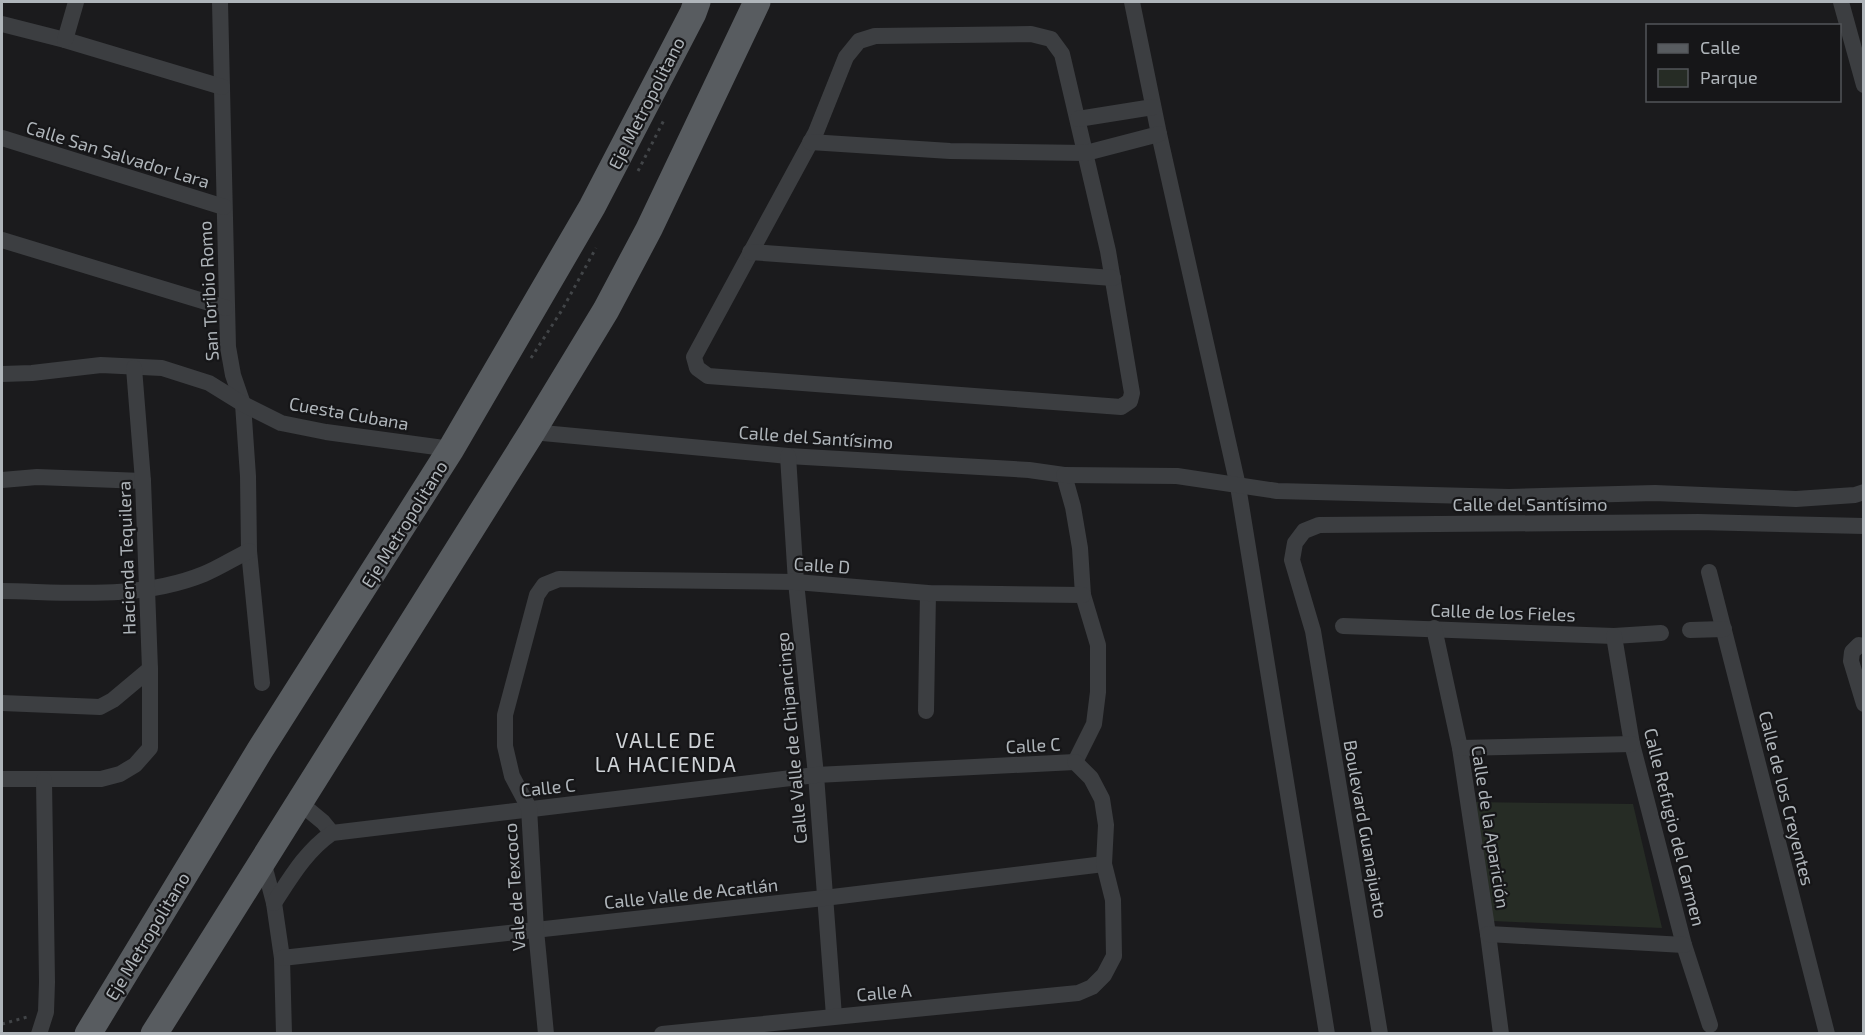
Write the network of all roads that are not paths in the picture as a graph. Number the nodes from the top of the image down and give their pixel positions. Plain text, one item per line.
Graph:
1 (76, 2) edge
2 (220, 2) edge
3 (1132, 2) edge
4 (1841, 2) edge
5 (698, 5) edge
6 (748, 8) edge
7 (2, 24) edge
8 (65, 40) junction
9 (1845, 45) edge
10 (1863, 85) edge
11 (222, 87) junction
12 (1153, 107) junction
13 (1078, 119) junction
14 (1159, 135) junction
15 (2, 138) edge
16 (810, 142) junction
17 (1086, 153) junction
18 (224, 207) junction
19 (2, 240) edge
20 (750, 252) junction
21 (1113, 278) junction
22 (226, 308) junction
23 (134, 368) junction
24 (2, 374) edge
25 (243, 404) junction
26 (532, 432) junction
27 (451, 449) junction
28 (789, 456) junction
29 (1064, 475) junction
30 (2, 480) edge
31 (143, 481) junction
32 (1238, 486) junction
33 (1863, 492) edge
34 (1863, 526) edge
35 (249, 551) junction
36 (1709, 572) dead end
37 (559, 579) joint
38 (796, 582) junction
39 (146, 589) junction
40 (2, 591) edge
41 (928, 593) junction
42 (1083, 595) junction
43 (1343, 626) dead end
44 (1434, 628) junction
45 (1724, 628) junction
46 (1690, 630) dead end
47 (1313, 631) joint
48 (1661, 633) dead end
49 (1614, 636) junction
50 (1863, 646) edge
51 (150, 669) junction
52 (262, 683) dead end
53 (2, 703) edge
54 (1863, 704) edge
55 (926, 711) dead end
56 (1632, 744) junction
57 (1460, 748) junction
58 (1075, 762) junction
59 (816, 775) junction
60 (2, 779) edge
61 (44, 780) junction
62 (300, 803) junction
63 (529, 808) junction
64 (332, 833) junction
65 (263, 861) junction
66 (1104, 864) junction
67 (824, 898) junction
68 (274, 903) junction
69 (536, 930) junction
70 (1488, 934) junction
71 (1684, 945) junction
72 (282, 958) junction
73 (834, 1016) junction
74 (1710, 1024) dead end
75 (39, 1034) edge
76 (88, 1034) edge
77 (154, 1034) edge
78 (284, 1034) edge
79 (546, 1034) edge
80 (662, 1034) edge
81 (1327, 1034) edge
82 (1380, 1034) edge
83 (1500, 1034) edge
84 (1827, 1034) edge

1 - 8 street
2 - 11 street, San Toribio Romo
3 - 12 street
4 - 9 street
5 - 27 main road, Eje Metropolitano
6 - 26 main road
7 - 8 street
8 - 11 street
9 - 10 street
11 - 18 street, San Toribio Romo
12 - 13 street
12 - 14 street
13 - 16 street
13 - 17 street
14 - 17 street
14 - 32 street
15 - 18 street, Calle San Salvador Lara
16 - 17 street
16 - 20 street
17 - 21 street
18 - 22 street, San Toribio Romo
19 - 22 street
20 - 21 street
20 - 21 street
22 - 25 street, San Toribio Romo
23 - 24 street, Cuesta Cubana
23 - 25 street, Cuesta Cubana
23 - 31 street, Hacienda Tequilera
25 - 27 street, Cuesta Cubana
25 - 35 street, San Toribio Romo
26 - 28 street, Calle del Santísimo
26 - 62 main road
27 - 76 main road, Eje Metropolitano
28 - 29 street, Calle del Santísimo
28 - 38 street, Calle Valle de Chipancingo
29 - 32 street, Calle del Santísimo
29 - 42 street
30 - 31 street
31 - 39 street, Hacienda Tequilera
32 - 33 street, Calle del Santísimo
32 - 81 street
34 - 47 street, Calle del Santísimo
35 - 39 street
35 - 52 street, San Toribio Romo
36 - 45 street, Calle de los Creyentes
37 - 38 street, Calle D
37 - 63 street, Vale de Texcoco
38 - 41 street, Calle D
38 - 59 street, Calle Valle de Chipancingo
39 - 40 street
39 - 51 street, Hacienda Tequilera
41 - 42 street, Calle D
41 - 55 street
42 - 58 street
43 - 44 street, Calle de los Fieles
44 - 49 street, Calle de los Fieles
44 - 57 street, Calle de la Aparición
45 - 46 street
45 - 84 street, Calle de los Creyentes
47 - 82 street, Boulevard Guanajuato
48 - 49 street, Calle de los Fieles
49 - 56 street, Calle Refugio del Carmen
50 - 54 street
51 - 53 street
51 - 61 street, Hacienda Tequilera
56 - 57 street
56 - 71 street, Calle Refugio del Carmen
57 - 70 street, Calle de la Aparición
58 - 59 street, Calle C
58 - 66 street
59 - 63 street, Calle C
59 - 67 street, Calle Valle de Chipancingo
60 - 61 street
61 - 75 street
62 - 64 street
62 - 65 main road
63 - 64 street, Calle C
63 - 69 street, Vale de Texcoco
64 - 68 street
65 - 68 street
65 - 77 main road
66 - 67 street, Calle Valle de Acatlán
66 - 73 street, Calle A
67 - 69 street, Calle Valle de Acatlán
67 - 73 street, Calle Valle de Chipancingo
68 - 72 street
69 - 72 street, Calle Valle de Acatlán
69 - 79 street, Vale de Texcoco
70 - 71 street
70 - 83 street, Calle de la Aparición
71 - 74 street, Calle Refugio del Carmen
72 - 78 street
73 - 80 street, Calle A

